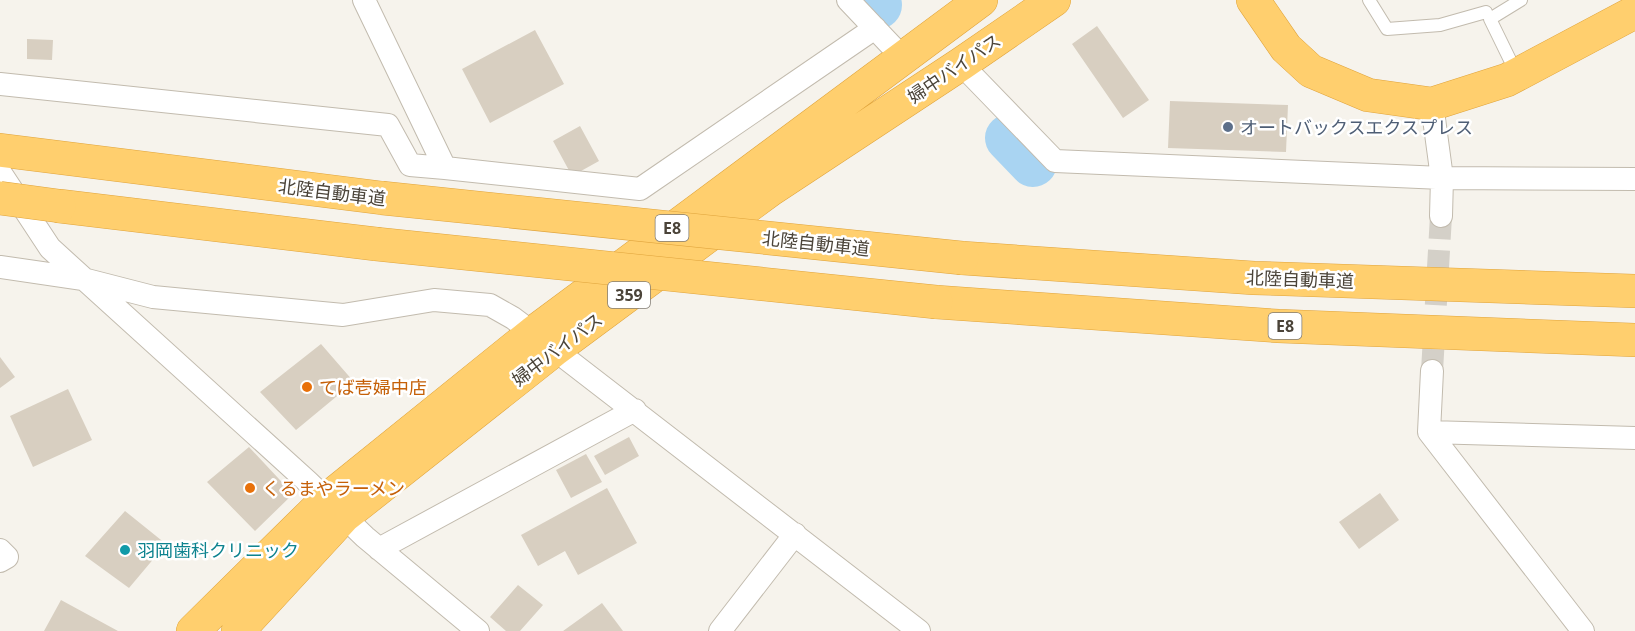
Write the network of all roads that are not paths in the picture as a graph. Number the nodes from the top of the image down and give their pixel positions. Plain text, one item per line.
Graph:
1 (364, 0) edge
2 (848, 0) edge
3 (981, 0) edge
4 (1054, 0) edge
5 (1253, 0) edge
6 (1369, 0) edge
7 (1478, 0) edge
8 (1521, 0) edge
9 (1635, 12) edge
10 (1488, 16) junction
11 (875, 28) junction
12 (903, 58) junction
13 (961, 64) junction
14 (1512, 64) dead end
15 (0, 84) edge
16 (1432, 104) junction
17 (0, 150) edge
18 (445, 168) junction
19 (0, 172) edge
20 (1442, 178) junction
21 (1635, 179) edge
22 (0, 198) edge
23 (1441, 216) tunnel mouth
24 (0, 267) edge
25 (83, 279) junction
26 (1635, 291) edge
27 (1635, 340) edge
28 (544, 341) junction
29 (1432, 371) tunnel mouth
30 (635, 410) junction
31 (1429, 432) junction
32 (1635, 438) edge
33 (335, 508) junction
34 (795, 534) junction
35 (379, 549) junction
36 (0, 550) edge
37 (0, 561) edge
38 (193, 631) edge
39 (238, 631) edge
40 (478, 631) edge
41 (720, 631) edge
42 (919, 631) edge
43 (1583, 631) edge

1 - 18 street
2 - 11 street
3 - 12 highway, 婦中バイパス / 359
4 - 13 highway, 婦中バイパス / 359
5 - 16 highway
6 - 10 lane
7 - 10 lane
8 - 10 lane
9 - 16 highway
10 - 14 lane
11 - 12 street
11 - 18 street
12 - 28 highway, 婦中バイパス / 359
13 - 20 street
13 - 28 highway, 婦中バイパス / 359
15 - 18 street
16 - 20 street
17 - 26 highway, 北陸自動車道 / E8, bridge
19 - 25 street
20 - 21 street
20 - 23 street
22 - 27 highway, E8, bridge
24 - 25 street
25 - 28 street
25 - 33 street
28 - 30 street
28 - 33 highway, 婦中バイパス / 359
29 - 31 street
30 - 34 street
30 - 35 street
31 - 32 street
31 - 43 street
33 - 35 street
33 - 38 highway, 婦中バイパス / 359
33 - 39 highway, 婦中バイパス / 359
34 - 41 street
34 - 42 street
35 - 40 street
36 - 37 street

